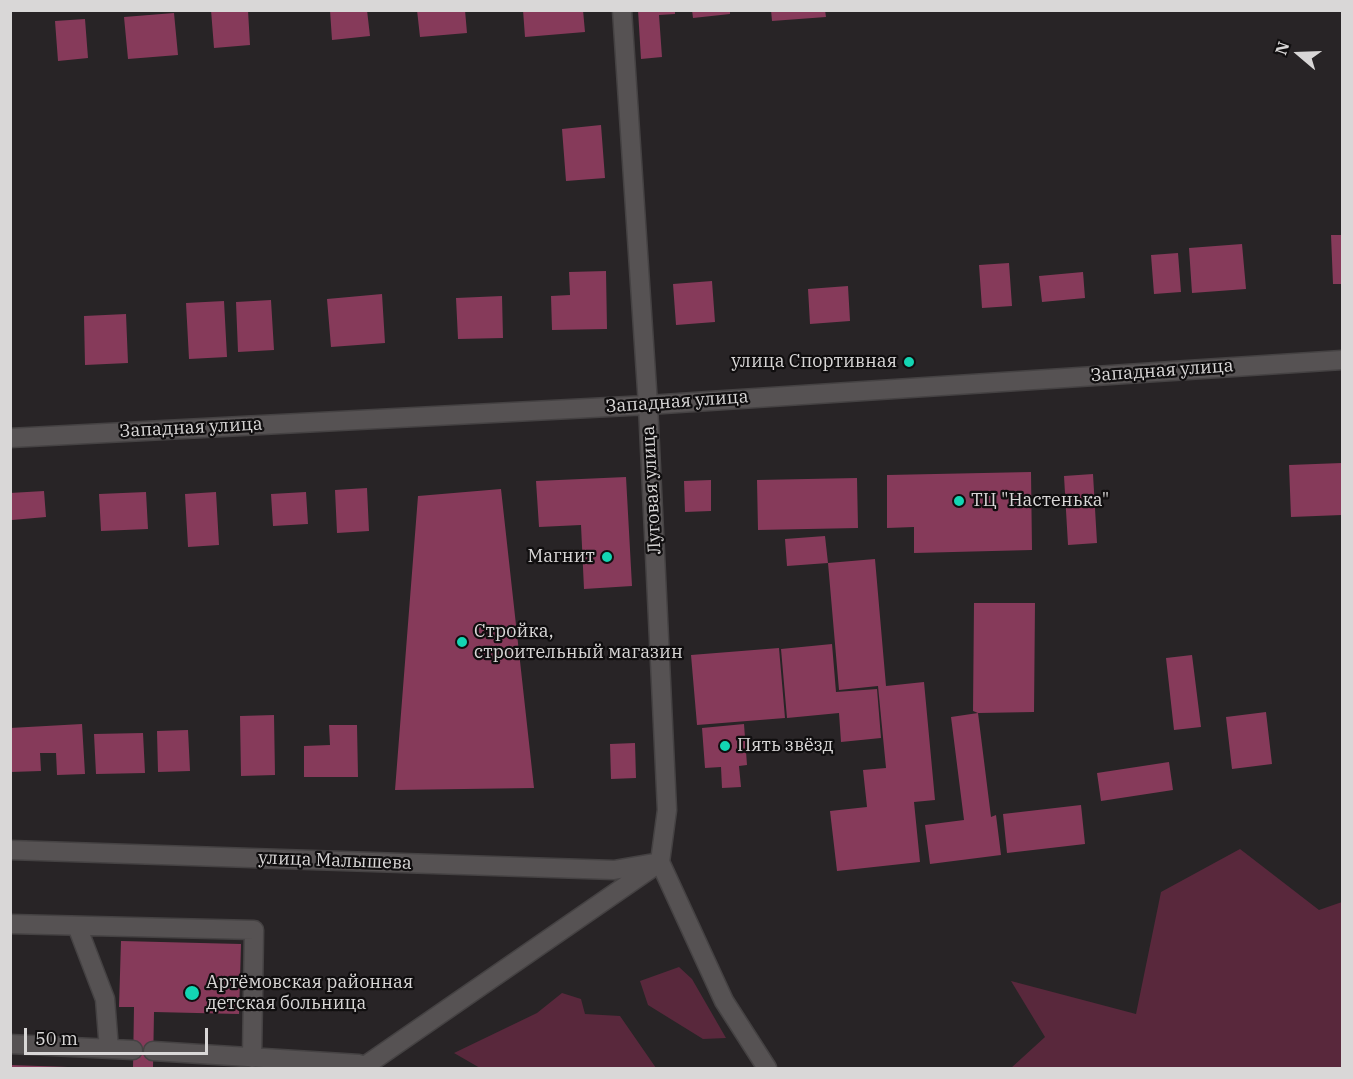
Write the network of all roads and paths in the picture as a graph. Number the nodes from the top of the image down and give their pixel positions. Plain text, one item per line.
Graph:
1 (622, 10) edge
2 (1342, 360) edge
3 (648, 405) junction
4 (10, 438) edge
5 (10, 850) edge
6 (660, 862) junction
7 (10, 924) edge
8 (77, 927) junction
9 (10, 1044) edge
10 (109, 1049) junction
11 (133, 1050) dead end
12 (153, 1051) dead end
13 (252, 1058) junction
14 (360, 1068) edge
15 (767, 1068) edge

1 - 3 street, Луговая улица
2 - 3 street, Западная улица
3 - 4 street, Западная улица
3 - 6 street, Луговая улица
5 - 6 street, улица Малышева
6 - 14 street
6 - 15 street
7 - 8 street
8 - 10 street
8 - 13 street
9 - 10 street
10 - 11 street
12 - 13 street
13 - 14 street

